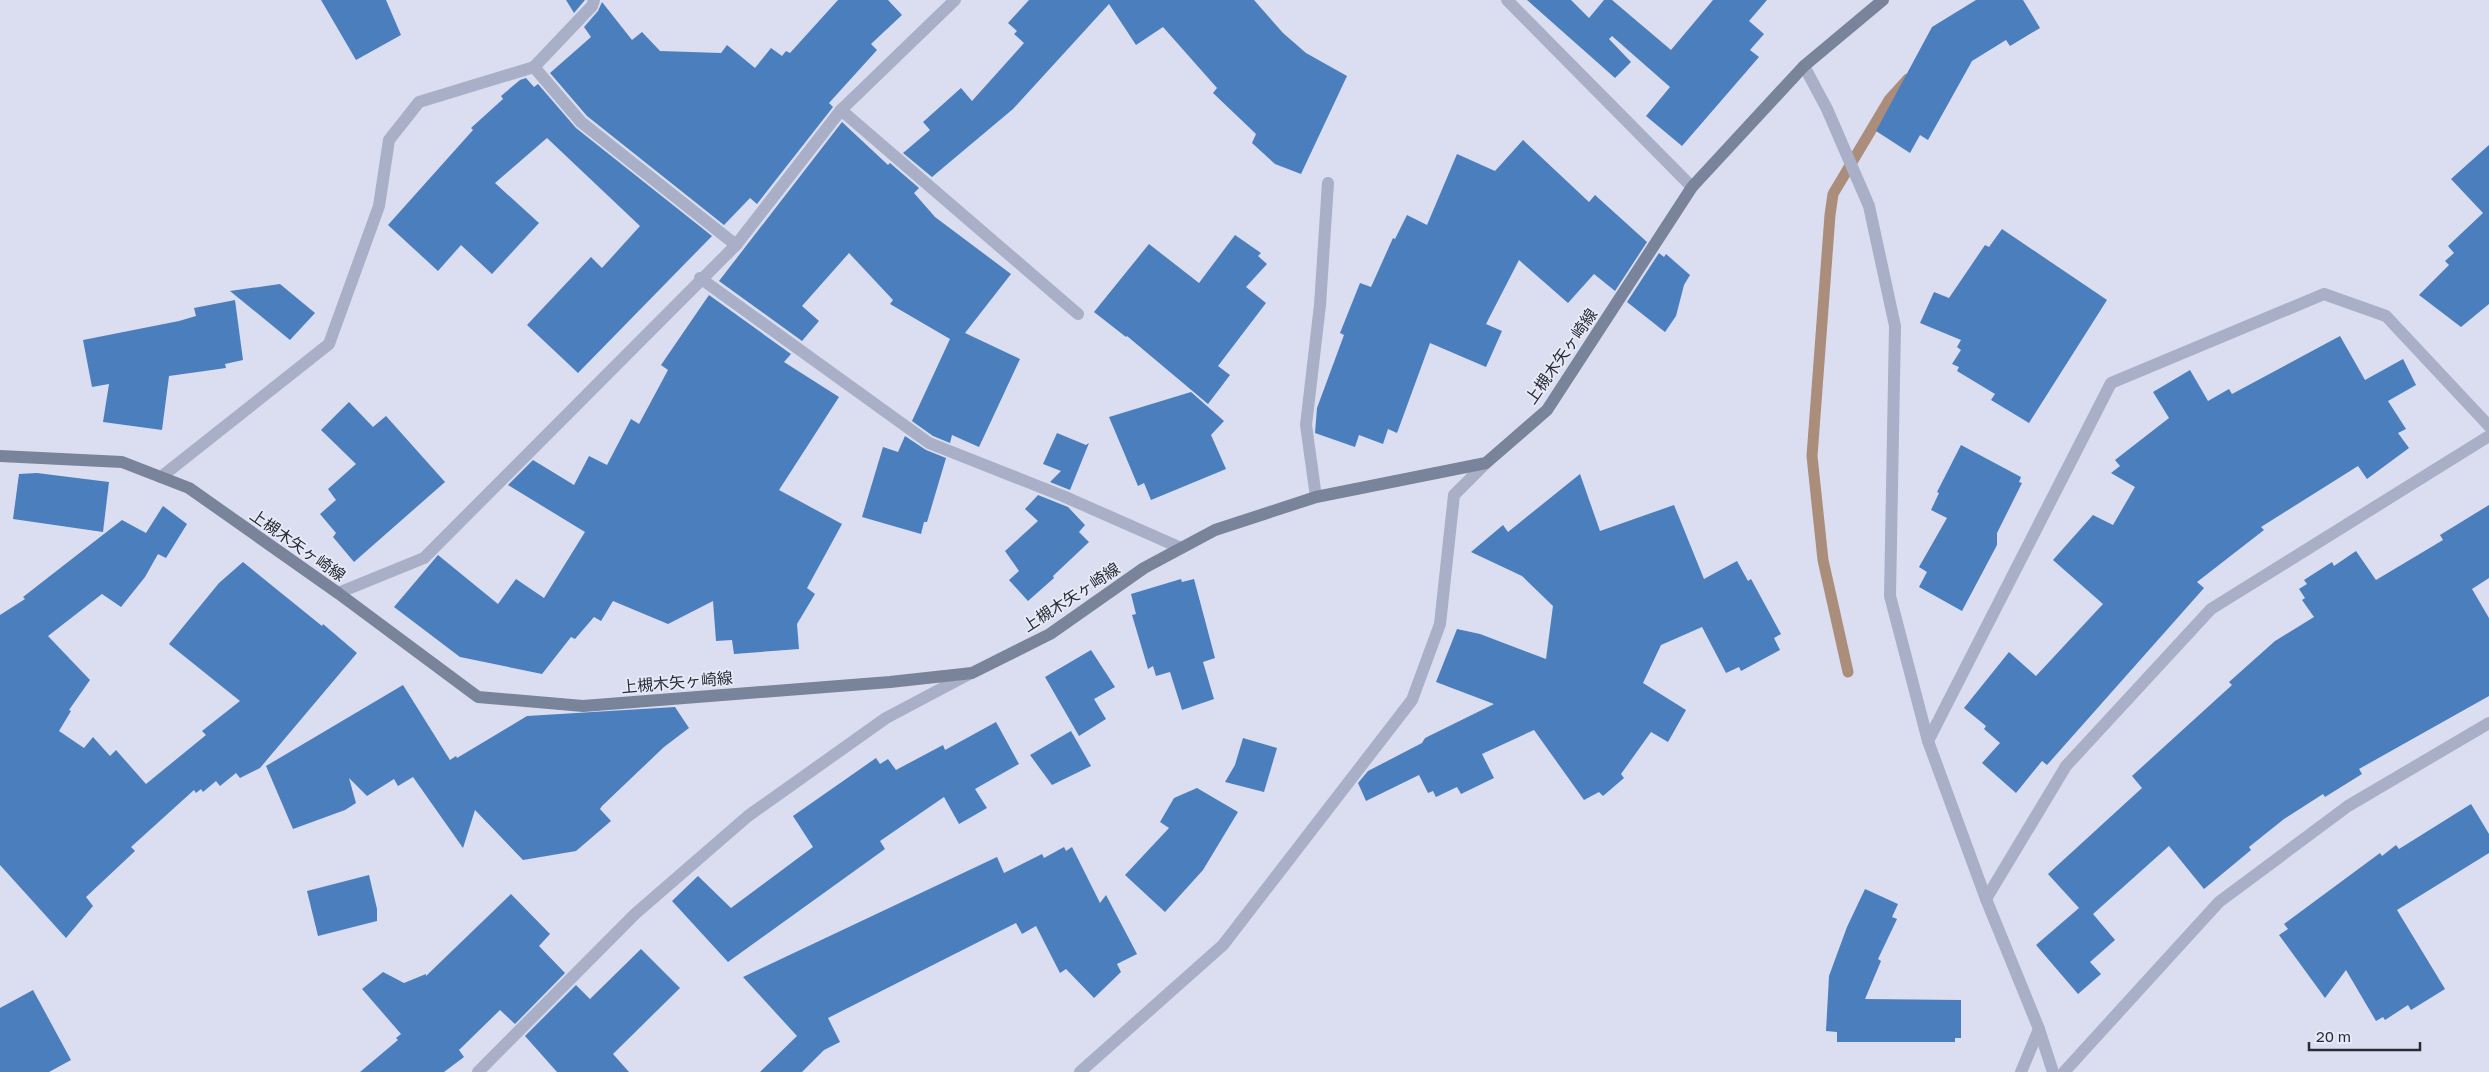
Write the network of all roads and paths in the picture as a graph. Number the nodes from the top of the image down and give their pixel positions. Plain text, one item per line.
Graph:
1 (594, 0) edge
2 (955, 0) edge
3 (1507, 0) edge
4 (1883, 0) edge
5 (1804, 66) junction
6 (534, 67) junction
7 (841, 110) junction
8 (1328, 183) dead end
9 (1692, 187) junction
10 (736, 245) junction
11 (700, 278) junction
12 (1078, 314) dead end
13 (2489, 426) edge
14 (2489, 436) edge
15 (0, 456) edge
16 (1486, 463) junction
17 (161, 477) junction
18 (1316, 497) junction
19 (1181, 548) junction
20 (338, 593) junction
21 (972, 672) junction
22 (2489, 724) edge
23 (1928, 741) junction
24 (1986, 899) junction
25 (2039, 1029) junction
26 (478, 1072) edge
27 (1080, 1072) edge
28 (2021, 1072) edge
29 (2053, 1072) edge
30 (2064, 1072) edge

1 - 6 street
2 - 7 street
3 - 9 street
4 - 5 main road, 上槻木矢ヶ崎線
5 - 9 main road, 上槻木矢ヶ崎線
5 - 23 street
6 - 10 street
6 - 17 street
7 - 10 street
7 - 12 street
8 - 18 street
9 - 16 main road, 上槻木矢ヶ崎線
10 - 11 street
11 - 19 street
11 - 20 street
13 - 23 street
14 - 24 street
15 - 17 main road, 上槻木矢ヶ崎線
16 - 18 main road, 上槻木矢ヶ崎線
16 - 27 street
17 - 20 main road, 上槻木矢ヶ崎線
18 - 19 main road, 上槻木矢ヶ崎線
19 - 21 main road, 上槻木矢ヶ崎線
20 - 21 main road, 上槻木矢ヶ崎線
21 - 26 street
22 - 30 street
23 - 24 street
24 - 25 street
25 - 28 street
25 - 29 street

